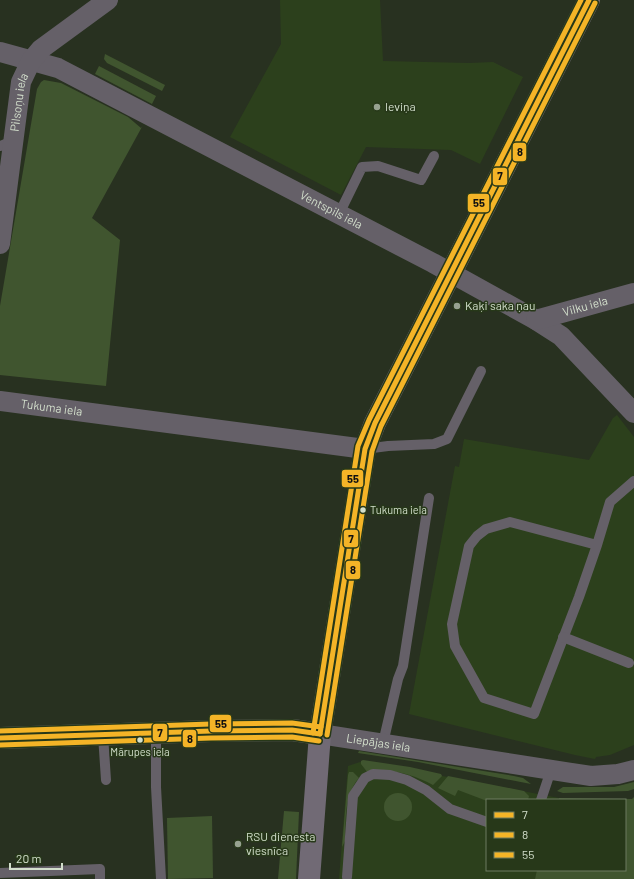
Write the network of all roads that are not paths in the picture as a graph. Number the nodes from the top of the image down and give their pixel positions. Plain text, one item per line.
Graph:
1 (108, 0) edge
2 (589, 0) edge
3 (0, 52) edge
4 (31, 61) junction
5 (7, 144) edge
6 (434, 156) dead end
7 (338, 214) junction
8 (0, 244) edge
9 (451, 272) junction
10 (634, 293) edge
11 (536, 320) junction
12 (481, 371) dead end
13 (0, 401) edge
14 (634, 413) edge
15 (365, 449) junction
16 (634, 481) edge
17 (429, 498) dead end
18 (597, 545) junction
19 (564, 637) junction
20 (629, 663) dead end
21 (156, 733) junction
22 (320, 734) junction
23 (104, 735) junction
24 (0, 738) edge
25 (383, 743) junction
26 (551, 770) junction
27 (634, 770) edge
28 (106, 780) dead end
29 (541, 799) edge
30 (486, 822) edge
31 (0, 873) edge
32 (347, 877) dead end
33 (100, 879) edge
34 (161, 879) edge
35 (309, 879) edge

1 - 4 street, Pilsoņu iela
2 - 9 street
3 - 4 street, Ventspils iela
4 - 5 street, Pilsoņu iela
4 - 7 street, Ventspils iela
5 - 8 street, Pilsoņu iela
6 - 7 lane
7 - 9 street, Ventspils iela
9 - 11 street, Ventspils iela
9 - 15 street
10 - 11 street, Vilku iela
11 - 14 street, Ventspils iela
12 - 15 lane
13 - 15 street, Tukuma iela
15 - 22 street
16 - 18 lane
17 - 25 lane
18 - 19 lane
18 - 19 lane
19 - 20 lane
21 - 22 street, Liepājas iela
21 - 23 street, Liepājas iela
21 - 34 lane
22 - 25 street, Liepājas iela
22 - 35 street
23 - 24 street, Liepājas iela
23 - 28 lane
25 - 26 street, Liepājas iela
26 - 27 street, Liepājas iela
26 - 29 lane
30 - 32 lane
31 - 33 lane

